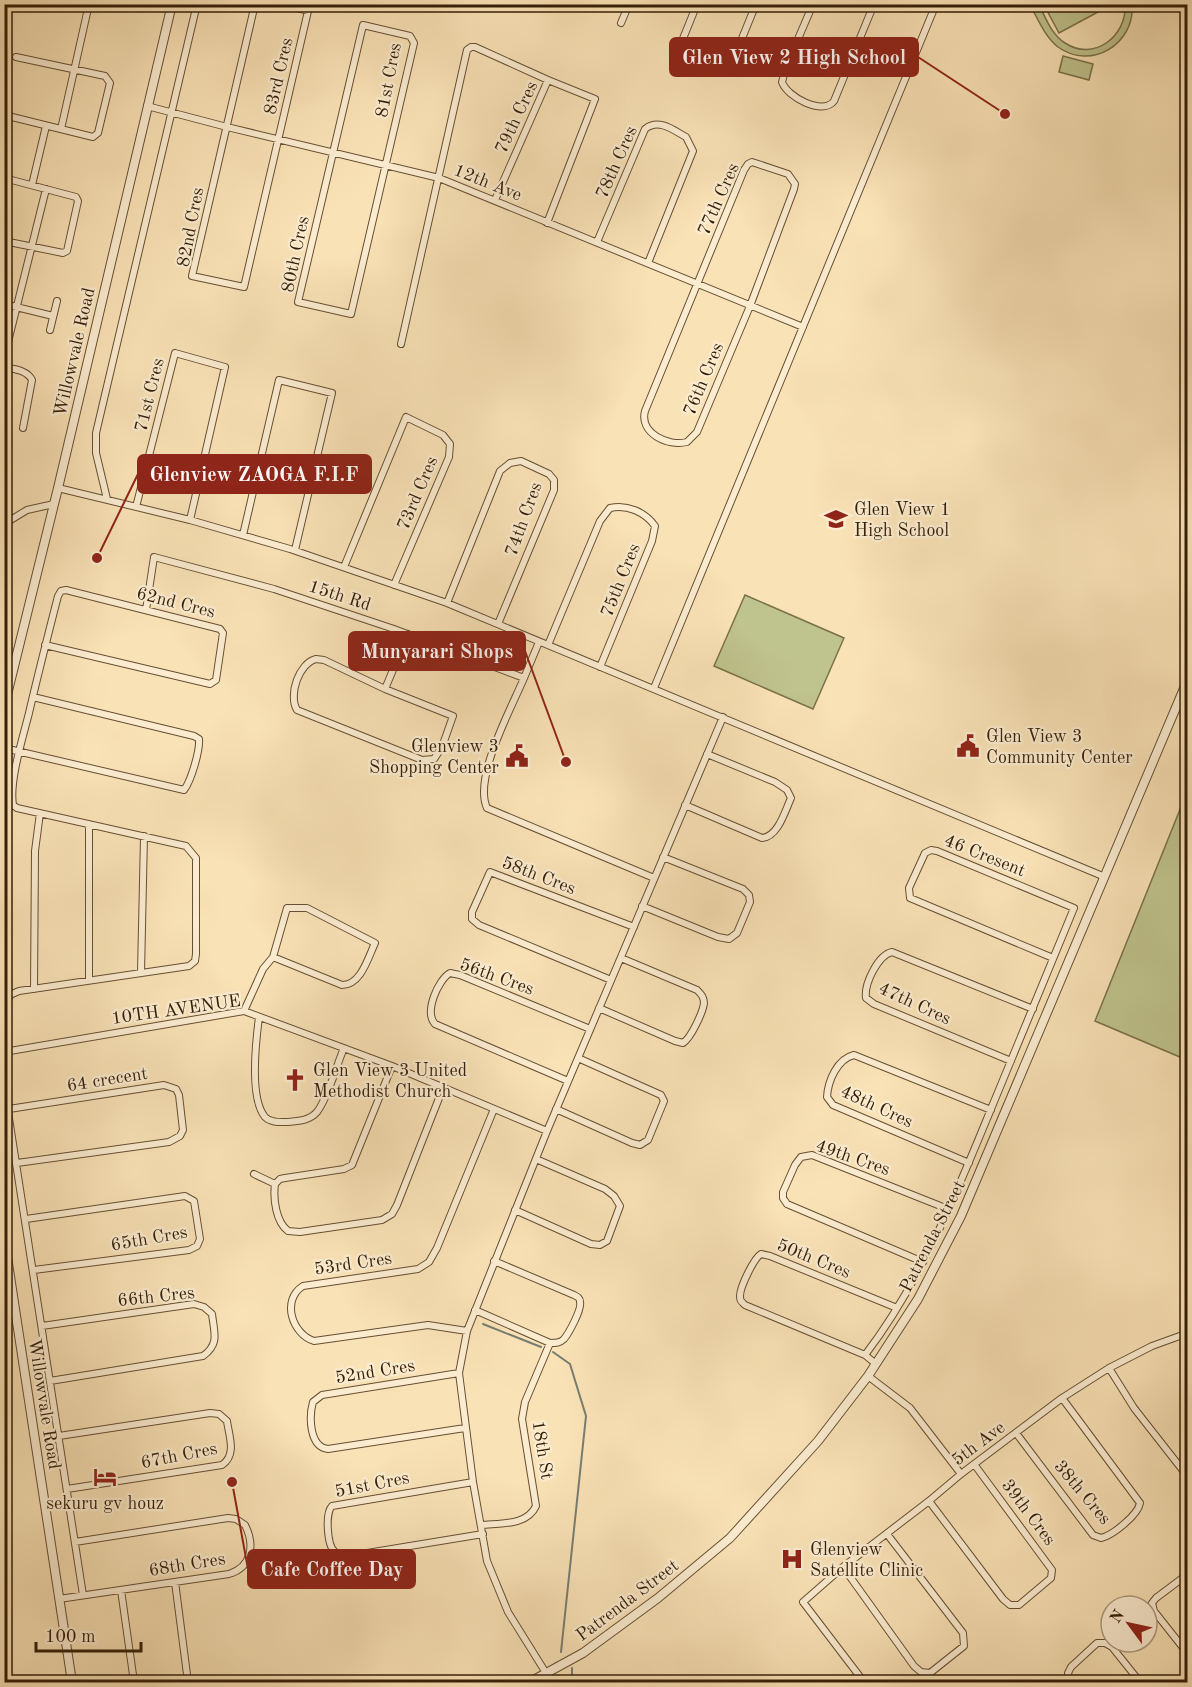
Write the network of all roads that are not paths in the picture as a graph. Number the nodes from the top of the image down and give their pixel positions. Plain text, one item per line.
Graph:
1 (67, 4) edge
2 (172, 4) edge
3 (196, 4) edge
4 (255, 4) edge
5 (281, 4) edge
6 (629, 4) edge
7 (697, 4) edge
8 (756, 4) edge
9 (813, 4) edge
10 (874, 4) edge
11 (925, 4) edge
12 (936, 6) edge
13 (88, 7) edge
14 (621, 23) dead end
15 (16, 57) dead end
16 (75, 70) junction
17 (548, 80) junction
18 (147, 105) junction
19 (171, 113) junction
20 (4, 115) edge
21 (46, 126) junction
22 (226, 127) junction
23 (61, 129) junction
24 (279, 140) junction
25 (334, 153) junction
26 (386, 165) junction
27 (4, 178) edge
28 (439, 178) junction
29 (32, 185) junction
30 (46, 189) junction
31 (495, 200) junction
32 (547, 223) junction
33 (4, 241) edge
34 (597, 243) junction
35 (33, 247) junction
36 (648, 263) junction
37 (698, 284) junction
38 (57, 301) dead end
39 (4, 304) edge
40 (750, 306) junction
41 (17, 307) junction
42 (53, 316) junction
43 (803, 327) junction
44 (50, 330) dead end
45 (400, 345) dead end
46 (4, 358) edge
47 (4, 367) edge
48 (23, 428) dead end
49 (58, 488) junction
50 (107, 499) junction
51 (54, 504) junction
52 (136, 507) junction
53 (190, 520) junction
54 (4, 524) edge
55 (243, 535) junction
56 (295, 550) junction
57 (344, 567) junction
58 (394, 585) junction
59 (447, 603) junction
60 (146, 610) junction
61 (498, 624) junction
62 (408, 634) junction
63 (539, 642) junction
64 (45, 645) junction
65 (548, 645) junction
66 (600, 667) junction
67 (524, 678) junction
68 (1188, 679) edge
69 (654, 688) junction
70 (385, 689) junction
71 (33, 697) junction
72 (4, 707) edge
73 (723, 717) junction
74 (4, 748) edge
75 (19, 752) junction
76 (707, 754) junction
77 (685, 805) junction
78 (40, 813) junction
79 (89, 824) junction
80 (144, 836) junction
81 (663, 857) junction
82 (1105, 877) junction
83 (654, 878) junction
84 (642, 906) junction
85 (634, 927) junction
86 (273, 957) junction
87 (621, 958) junction
88 (1053, 958) junction
89 (141, 972) junction
90 (89, 980) junction
91 (611, 980) junction
92 (34, 989) junction
93 (4, 1002) edge
94 (599, 1008) junction
95 (1033, 1009) junction
96 (244, 1011) junction
97 (259, 1017) junction
98 (590, 1029) junction
99 (344, 1048) junction
100 (4, 1052) edge
101 (578, 1058) junction
102 (1011, 1061) junction
103 (392, 1066) junction
104 (568, 1081) junction
105 (4, 1086) edge
106 (443, 1088) junction
107 (9, 1109) junction
108 (494, 1109) junction
109 (556, 1109) junction
110 (991, 1110) junction
111 (547, 1131) junction
112 (536, 1159) junction
113 (17, 1163) junction
114 (969, 1163) junction
115 (255, 1174) dead end
116 (275, 1184) junction
117 (948, 1209) junction
118 (515, 1210) junction
119 (26, 1218) junction
120 (4, 1237) edge
121 (494, 1261) junction
122 (923, 1262) junction
123 (34, 1270) junction
124 (897, 1308) junction
125 (475, 1310) junction
126 (42, 1326) junction
127 (467, 1331) junction
128 (1188, 1333) edge
129 (550, 1343) junction
130 (865, 1355) junction
131 (876, 1365) junction
132 (1109, 1368) junction
133 (459, 1372) junction
134 (868, 1376) junction
135 (50, 1381) junction
136 (1062, 1398) junction
137 (465, 1428) junction
138 (1016, 1432) junction
139 (59, 1436) junction
140 (975, 1464) junction
141 (961, 1474) junction
142 (1188, 1477) edge
143 (473, 1482) junction
144 (67, 1489) junction
145 (929, 1501) junction
146 (481, 1525) junction
147 (483, 1534) junction
148 (887, 1534) junction
149 (75, 1542) junction
150 (843, 1567) junction
151 (1188, 1574) edge
152 (175, 1582) junction
153 (121, 1590) junction
154 (83, 1595) junction
155 (59, 1599) junction
156 (1188, 1654) edge
157 (546, 1674) junction
158 (72, 1683) edge
159 (134, 1683) edge
160 (188, 1683) edge
161 (530, 1683) edge
162 (864, 1683) edge
163 (1070, 1683) edge
164 (1140, 1683) edge

1 - 13 street
2 - 18 street, Willowvale Road
3 - 19 street
4 - 22 street
5 - 24 street, 83rd Cres
6 - 14 street
7 - 8 street
9 - 10 street
11 - 12 street
12 - 43 street
13 - 16 street
15 - 16 street
16 - 23 street
16 - 23 street
17 - 28 street
17 - 31 street, 79th Cres
17 - 32 street, 79th Cres
18 - 19 street, 12th Ave
18 - 49 street, Willowvale Road
19 - 22 street, 12th Ave
19 - 50 street
20 - 21 street
21 - 23 street
21 - 29 street
22 - 24 street, 12th Ave
22 - 24 street, 82nd Cres
24 - 25 street, 12th Ave
25 - 26 street, 12th Ave
25 - 26 street, 81st Cres
25 - 26 street, 80th Cres
26 - 28 street, 12th Ave
27 - 29 street
28 - 31 street, 12th Ave
28 - 45 street
29 - 30 street
30 - 35 street
30 - 35 street
31 - 32 street, 12th Ave
32 - 34 street, 12th Ave
33 - 35 street
34 - 36 street, 12th Ave
34 - 36 street, 78th Cres
35 - 41 street
36 - 37 street, 12th Ave
37 - 40 street, 12th Ave
37 - 40 street, 77th Cres
37 - 40 street, 76th Cres
38 - 42 street
39 - 41 street
40 - 43 street, 12th Ave
41 - 42 street
41 - 46 street
42 - 44 street
43 - 69 street
47 - 48 street
49 - 50 street
49 - 51 street, Willowvale Road
50 - 52 street
51 - 54 street
51 - 72 street, Willowvale Road
52 - 53 street
52 - 53 street, 71st Cres
53 - 55 street
55 - 56 street
55 - 56 street
56 - 57 street
57 - 58 street
57 - 58 street, 73rd Cres
58 - 59 street
59 - 61 street
59 - 61 street, 74th Cres
60 - 62 street, 15th Rd
60 - 64 street, 62nd Cres
60 - 64 street, 62nd Cres
61 - 63 street
62 - 67 street, 15th Rd
62 - 70 street
63 - 65 street
63 - 67 street
64 - 71 street
65 - 66 street
65 - 66 street, 75th Cres
66 - 69 street
67 - 83 street
68 - 82 street, Patrenda Street
69 - 73 street
70 - 70 street
71 - 75 street
71 - 75 street
73 - 76 street
73 - 82 street
74 - 75 street
75 - 78 street
76 - 77 street
76 - 77 street
77 - 81 street
78 - 79 street
78 - 92 street
79 - 80 street
79 - 90 street
80 - 89 street
80 - 89 street
81 - 83 street
81 - 84 street
82 - 131 street, Patrenda Street
83 - 84 street
84 - 85 street
85 - 87 street
85 - 91 street, 58th Cres
86 - 86 street
86 - 96 street
87 - 91 street
87 - 94 street
88 - 88 street, 46 Cresent
88 - 95 street
89 - 90 street
90 - 92 street
91 - 94 street
92 - 93 street
94 - 98 street
95 - 102 street
95 - 102 street, 47th Cres
96 - 97 street, 10TH AVENUE
96 - 100 street, 10TH AVENUE
97 - 99 street, 10TH AVENUE
97 - 99 street
98 - 101 street
98 - 104 street, 56th Cres
99 - 103 street, 10TH AVENUE
101 - 104 street
101 - 109 street
102 - 110 street
103 - 106 street, 10TH AVENUE
103 - 116 street
104 - 109 street
105 - 107 street
106 - 108 street, 10TH AVENUE
106 - 116 street
107 - 113 street
107 - 113 street, 64 crecent
108 - 111 street, 10TH AVENUE
108 - 127 street, 53rd Cres
109 - 111 street
110 - 114 street
110 - 114 street, 48th Cres
111 - 112 street
112 - 118 street
112 - 118 street
113 - 119 street
114 - 117 street
115 - 116 street
117 - 122 street
117 - 122 street, 49th Cres
118 - 121 street
119 - 123 street
119 - 123 street, 65th Cres
120 - 155 street, Willowvale Road
121 - 125 street
121 - 129 street
122 - 124 street
123 - 126 street
124 - 130 street
124 - 130 street, 50th Cres
125 - 127 street
125 - 129 street
126 - 135 street
126 - 135 street, 66th Cres
127 - 133 street
128 - 132 street, 5th Ave
129 - 146 street, 18th St
130 - 131 street
131 - 134 street, Patrenda Street
132 - 136 street, 5th Ave
132 - 142 street
133 - 137 street
133 - 137 street, 52nd Cres
134 - 141 street
134 - 157 street, Patrenda Street
135 - 139 street
136 - 138 street, 5th Ave
136 - 138 street, 38th Cres
137 - 143 street
138 - 140 street, 5th Ave
139 - 144 street
139 - 144 street, 67th Cres
140 - 141 street, 5th Ave
140 - 145 street, 39th Cres
141 - 145 street, 5th Ave
143 - 146 street
143 - 147 street, 51st Cres
144 - 149 street
145 - 148 street, 5th Ave
146 - 147 street
147 - 157 street
148 - 150 street, 5th Ave
148 - 150 street
149 - 152 street, 68th Cres
149 - 154 street
150 - 162 street, 5th Ave
151 - 156 street
152 - 153 street, 68th Cres
152 - 160 street
153 - 154 street, 68th Cres
153 - 159 street
154 - 155 street, 68th Cres
155 - 158 street, Willowvale Road
157 - 161 street, Patrenda Street
163 - 164 street

